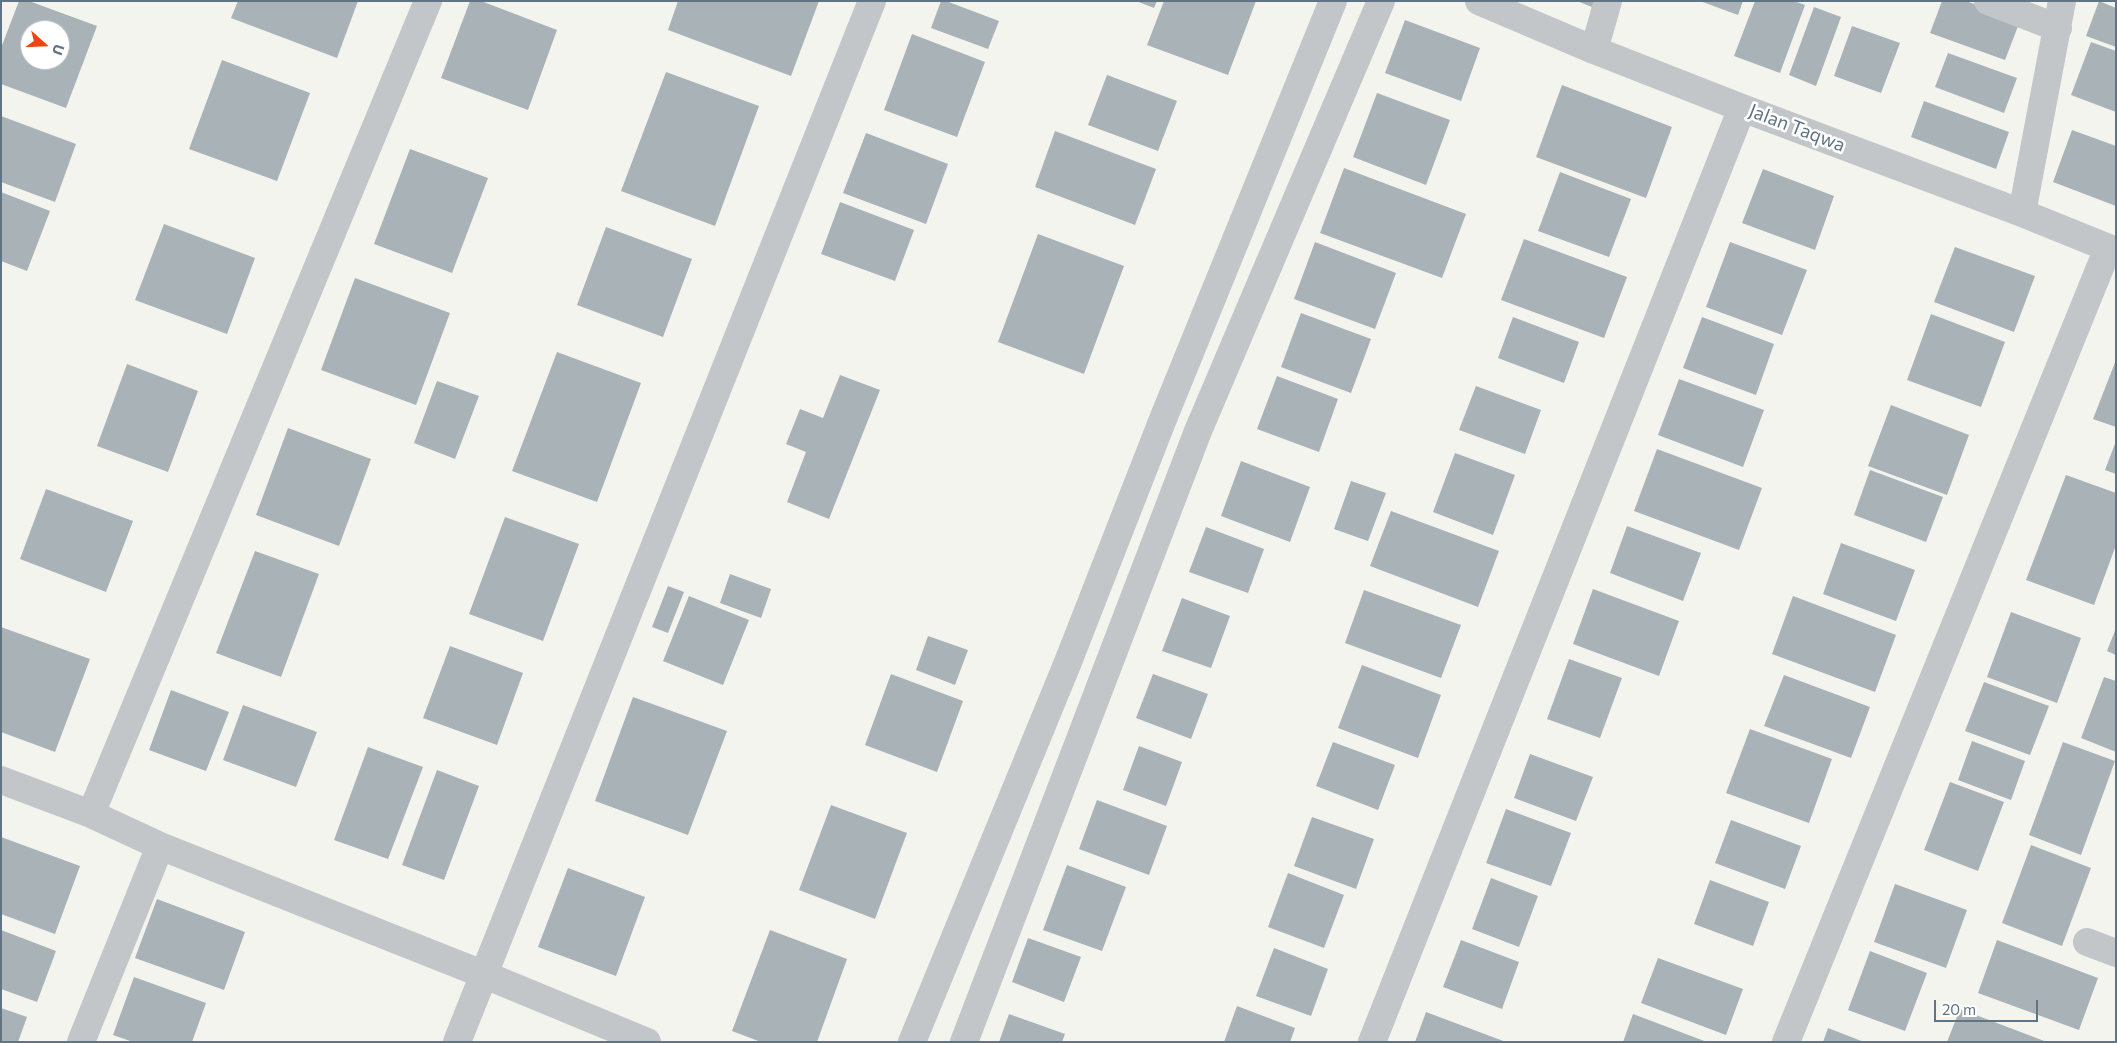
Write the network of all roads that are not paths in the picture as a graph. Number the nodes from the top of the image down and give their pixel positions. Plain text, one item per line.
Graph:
1 (428, 1) edge
2 (872, 1) edge
3 (1333, 1) edge
4 (1381, 1) edge
5 (1479, 1) edge
6 (1608, 1) edge
7 (1988, 1) edge
8 (2062, 1) edge
9 (2058, 28) junction
10 (1594, 50) junction
11 (1742, 108) junction
12 (2022, 213) junction
13 (2112, 250) edge
14 (1163, 419) junction
15 (1198, 431) junction
16 (1068, 662) junction
17 (1103, 678) junction
18 (1, 780) edge
19 (91, 814) junction
20 (160, 846) junction
21 (2087, 942) dead end
22 (2116, 953) edge
23 (485, 975) junction
24 (81, 1042) edge
25 (457, 1042) edge
26 (647, 1042) edge
27 (912, 1042) edge
28 (964, 1042) edge
29 (1372, 1042) edge
30 (1786, 1042) edge

1 - 19 street
2 - 23 street
3 - 14 street
4 - 15 street
5 - 10 street, Jalan Taqwa
6 - 10 street
7 - 9 street
8 - 9 street
9 - 12 street
10 - 11 street, Jalan Taqwa
11 - 12 street, Jalan Taqwa
11 - 29 street
12 - 13 street, Jalan Taqwa
13 - 30 street
14 - 15 street
14 - 16 street
15 - 17 street
16 - 17 street
16 - 27 street
17 - 28 street
18 - 19 street
19 - 20 street
20 - 23 street
20 - 24 street
21 - 22 street
23 - 25 street
23 - 26 street

